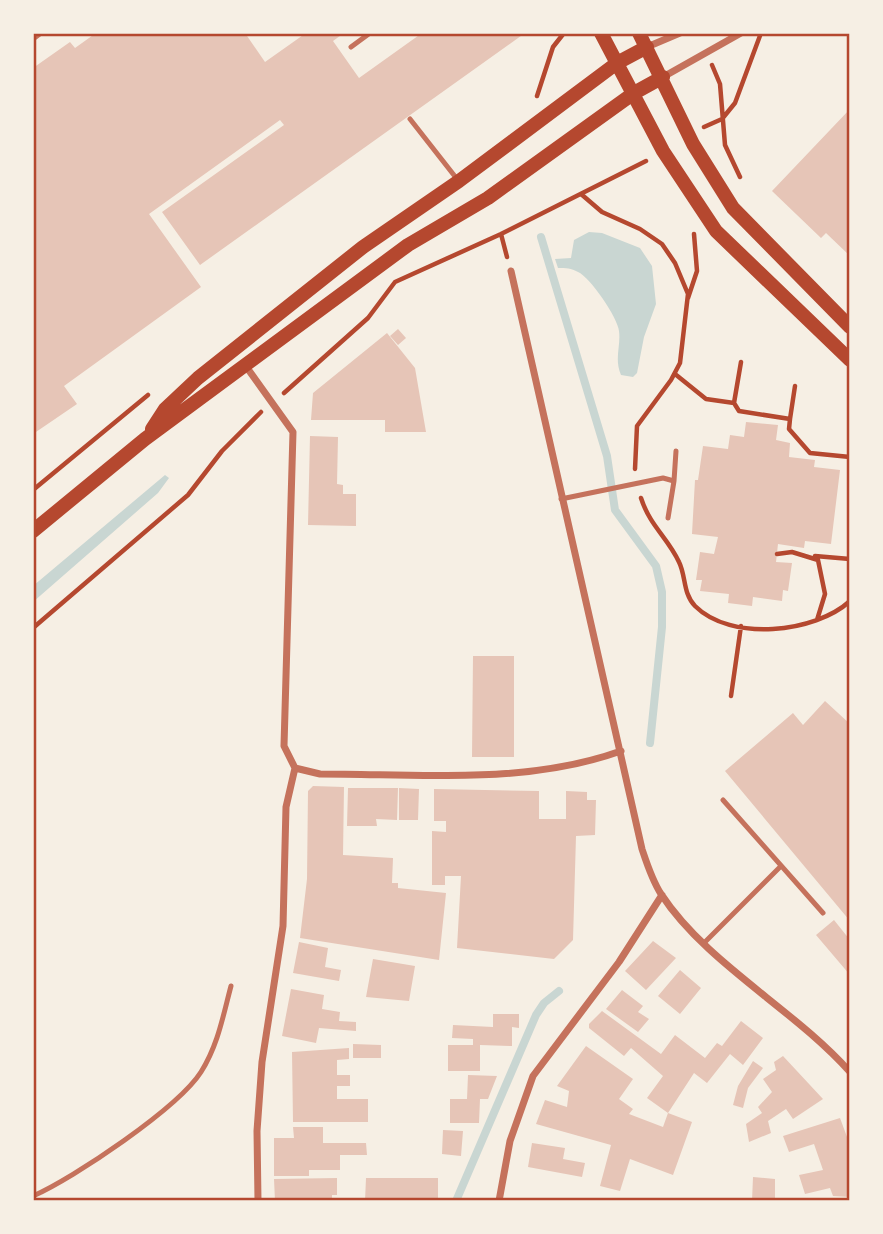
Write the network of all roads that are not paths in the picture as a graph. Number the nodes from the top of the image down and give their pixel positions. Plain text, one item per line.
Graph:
1 (41, 33) edge
2 (370, 33) edge
3 (601, 33) edge
4 (639, 33) edge
5 (680, 33) edge
6 (741, 33) edge
7 (33, 38) edge
8 (351, 47) dead end
9 (647, 47) junction
10 (617, 63) junction
11 (663, 77) junction
12 (634, 93) junction
13 (410, 119) dead end
14 (459, 181) junction
15 (511, 271) road end
16 (850, 327) edge
17 (850, 360) edge
18 (245, 365) junction
19 (145, 439) junction
20 (676, 451) dead end
21 (674, 481) junction
22 (561, 499) junction
23 (668, 519) dead end
24 (33, 531) edge
25 (621, 751) junction
26 (295, 768) junction
27 (723, 800) dead end
28 (781, 866) junction
29 (662, 895) junction
30 (823, 913) dead end
31 (704, 943) junction
32 (231, 986) dead end
33 (850, 1072) edge
34 (33, 1196) edge
35 (258, 1201) edge
36 (499, 1201) edge

1 - 7 lane
2 - 8 lane
3 - 10 main road
4 - 9 main road
5 - 9 street
6 - 11 street
9 - 10 main road
9 - 11 main road
10 - 12 main road
10 - 14 main road
11 - 12 main road
11 - 16 main road
12 - 17 main road
12 - 18 main road
13 - 14 lane
14 - 19 main road
15 - 22 street
18 - 19 main road
18 - 26 street
19 - 24 main road
20 - 21 lane
21 - 22 lane
21 - 23 lane
22 - 25 street
25 - 26 street
25 - 29 street
26 - 35 street
27 - 28 lane
28 - 30 lane
28 - 31 lane
29 - 31 street
29 - 36 street
31 - 33 street
32 - 34 lane

